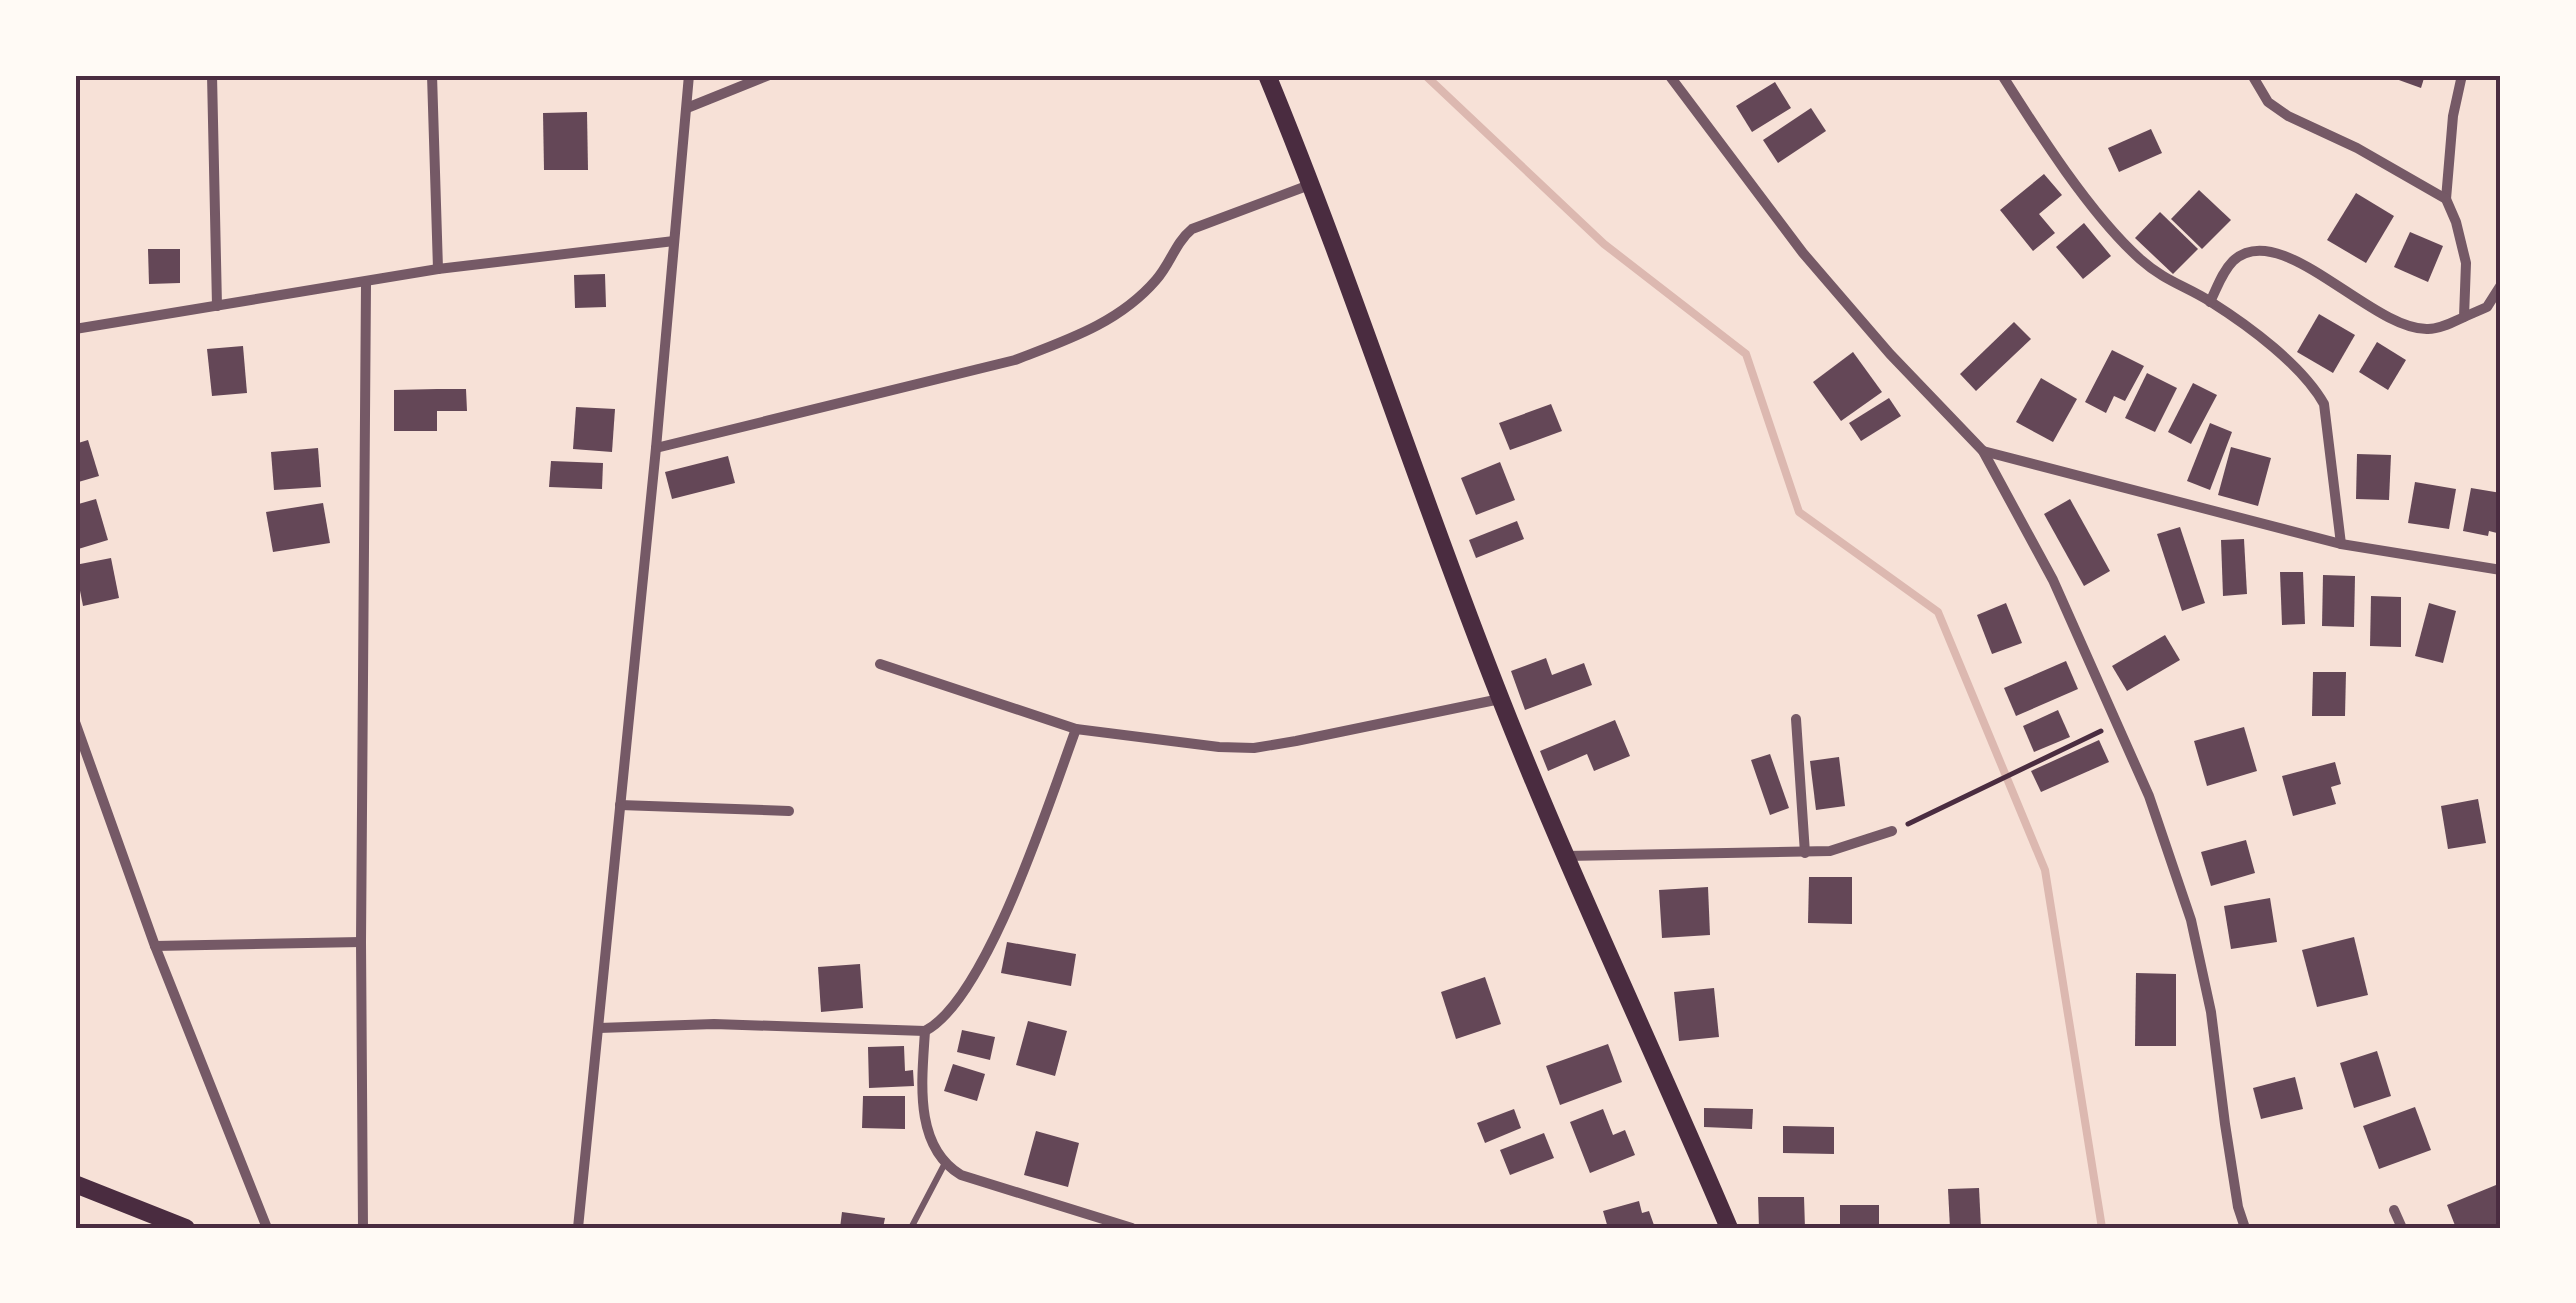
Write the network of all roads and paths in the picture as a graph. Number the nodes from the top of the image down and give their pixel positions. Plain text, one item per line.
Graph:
1 (212, 75) edge
2 (432, 75) edge
3 (689, 75) edge
4 (770, 75) edge
5 (1268, 75) edge
6 (1668, 75) edge
7 (2002, 75) edge
8 (2252, 75) edge
9 (2462, 75) edge
10 (686, 108) junction
11 (1312, 184) junction
12 (2446, 199) junction
13 (674, 240) junction
14 (438, 270) junction
15 (366, 284) junction
16 (2501, 285) edge
17 (2210, 302) junction
18 (217, 306) junction
19 (2464, 317) junction
20 (75, 329) edge
21 (656, 448) junction
22 (1982, 450) junction
23 (2341, 544) junction
24 (2501, 570) edge
25 (880, 664) dead end
26 (1500, 698) junction
27 (1796, 719) dead end
28 (75, 722) edge
29 (2117, 723) junction
30 (1076, 729) junction
31 (620, 805) junction
32 (789, 811) dead end
33 (1892, 831) joint
34 (1806, 853) junction
35 (1564, 856) junction
36 (361, 942) junction
37 (156, 946) junction
38 (599, 1028) junction
39 (925, 1031) junction
40 (944, 1165) junction
41 (75, 1184) edge
42 (2394, 1210) dead end
43 (186, 1228) edge
44 (267, 1228) edge
45 (363, 1228) edge
46 (578, 1228) edge
47 (912, 1228) edge
48 (1132, 1228) edge
49 (1730, 1228) edge
50 (2245, 1228) edge
51 (2402, 1228) edge

1 - 18 street
2 - 14 street
3 - 10 street
4 - 10 street
5 - 11 main road
6 - 22 street
7 - 17 street
8 - 12 street
9 - 12 street
10 - 13 street
11 - 21 street
11 - 26 main road
12 - 19 street
13 - 14 street
13 - 21 street
14 - 15 street
15 - 18 street
15 - 36 street
16 - 19 street
17 - 19 street
17 - 23 street
18 - 20 street
21 - 31 street
22 - 23 street
22 - 29 street
23 - 24 street
25 - 30 street
26 - 30 street
26 - 35 main road
27 - 34 street
28 - 37 street
29 - 33 path
29 - 50 street
30 - 39 street
31 - 32 street
31 - 38 street
33 - 34 street
34 - 35 street
35 - 49 main road
36 - 37 street
36 - 45 street
37 - 44 street
38 - 39 street
38 - 46 street
39 - 40 street
40 - 47 lane
40 - 48 street
41 - 43 main road
42 - 51 street

